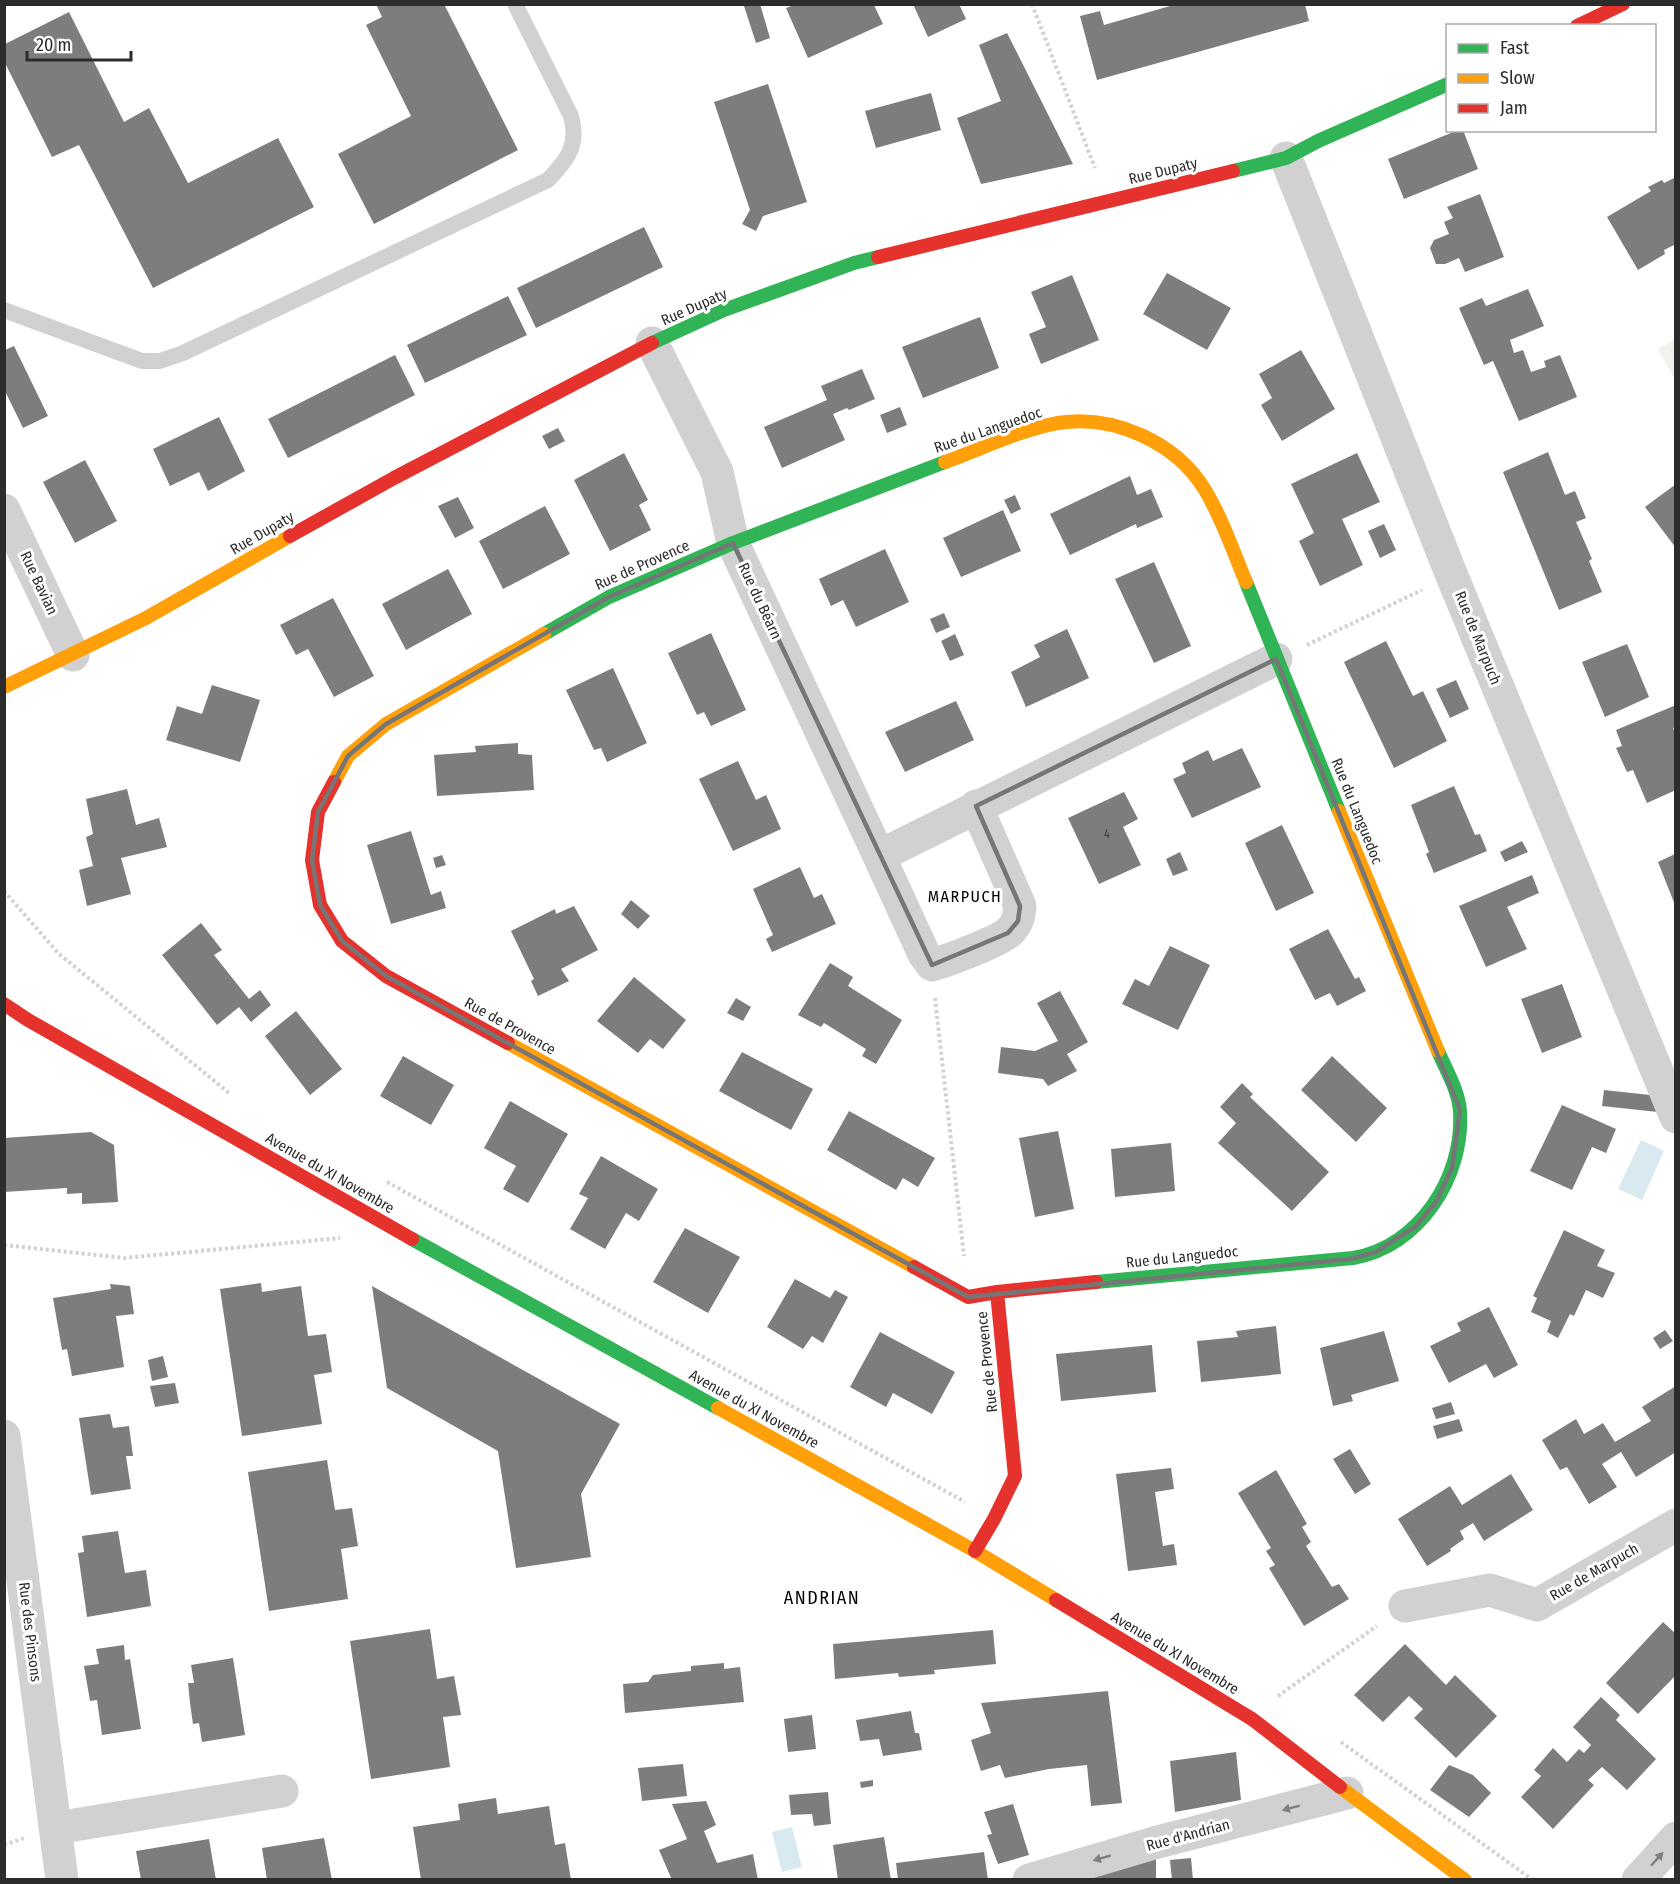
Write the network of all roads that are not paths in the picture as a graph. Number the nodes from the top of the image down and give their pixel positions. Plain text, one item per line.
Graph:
1 (515, 4) edge
2 (1623, 4) edge
3 (1581, 24) edge
4 (1446, 85) edge
5 (1286, 158) junction
6 (4, 310) edge
7 (652, 344) junction
8 (4, 510) edge
9 (733, 543) junction
10 (73, 655) junction
11 (1276, 659) junction
12 (4, 687) edge
13 (976, 806) junction
14 (879, 856) junction
15 (4, 1004) edge
16 (1676, 1117) edge
17 (997, 1292) junction
18 (4, 1436) edge
19 (1676, 1526) edge
20 (975, 1551) junction
21 (1405, 1606) road end
22 (282, 1791) dead end
23 (1347, 1793) junction
24 (56, 1828) junction
25 (1676, 1838) edge
26 (62, 1880) edge
27 (1029, 1880) edge
28 (1465, 1880) edge
29 (1638, 1880) edge

1 - 6 lane
2 - 3 street
4 - 5 street, Rue Dupaty
5 - 7 street, Rue Dupaty
5 - 16 street, Rue de Marpuch
7 - 9 street, Rue du Béarn
7 - 10 street, Rue Dupaty
8 - 10 street, Rue Bavian
9 - 11 street, Rue du Languedoc
9 - 14 street, Rue du Béarn
9 - 17 street, Rue de Provence
10 - 12 street, Rue Dupaty
11 - 13 street
11 - 17 street, Rue du Languedoc
13 - 14 street
13 - 14 street, Rue du Béarn
15 - 20 street, Avenue du XI Novembre
17 - 20 street, Rue de Provence
18 - 24 street, Rue des Pinsons
19 - 21 street, Rue de Marpuch
20 - 23 street, Avenue du XI Novembre
22 - 24 street
23 -> 27 street, Rue d'Andrian
23 - 28 street, Avenue du XI Novembre
24 - 26 street, Rue des Pinsons
29 -> 25 street

